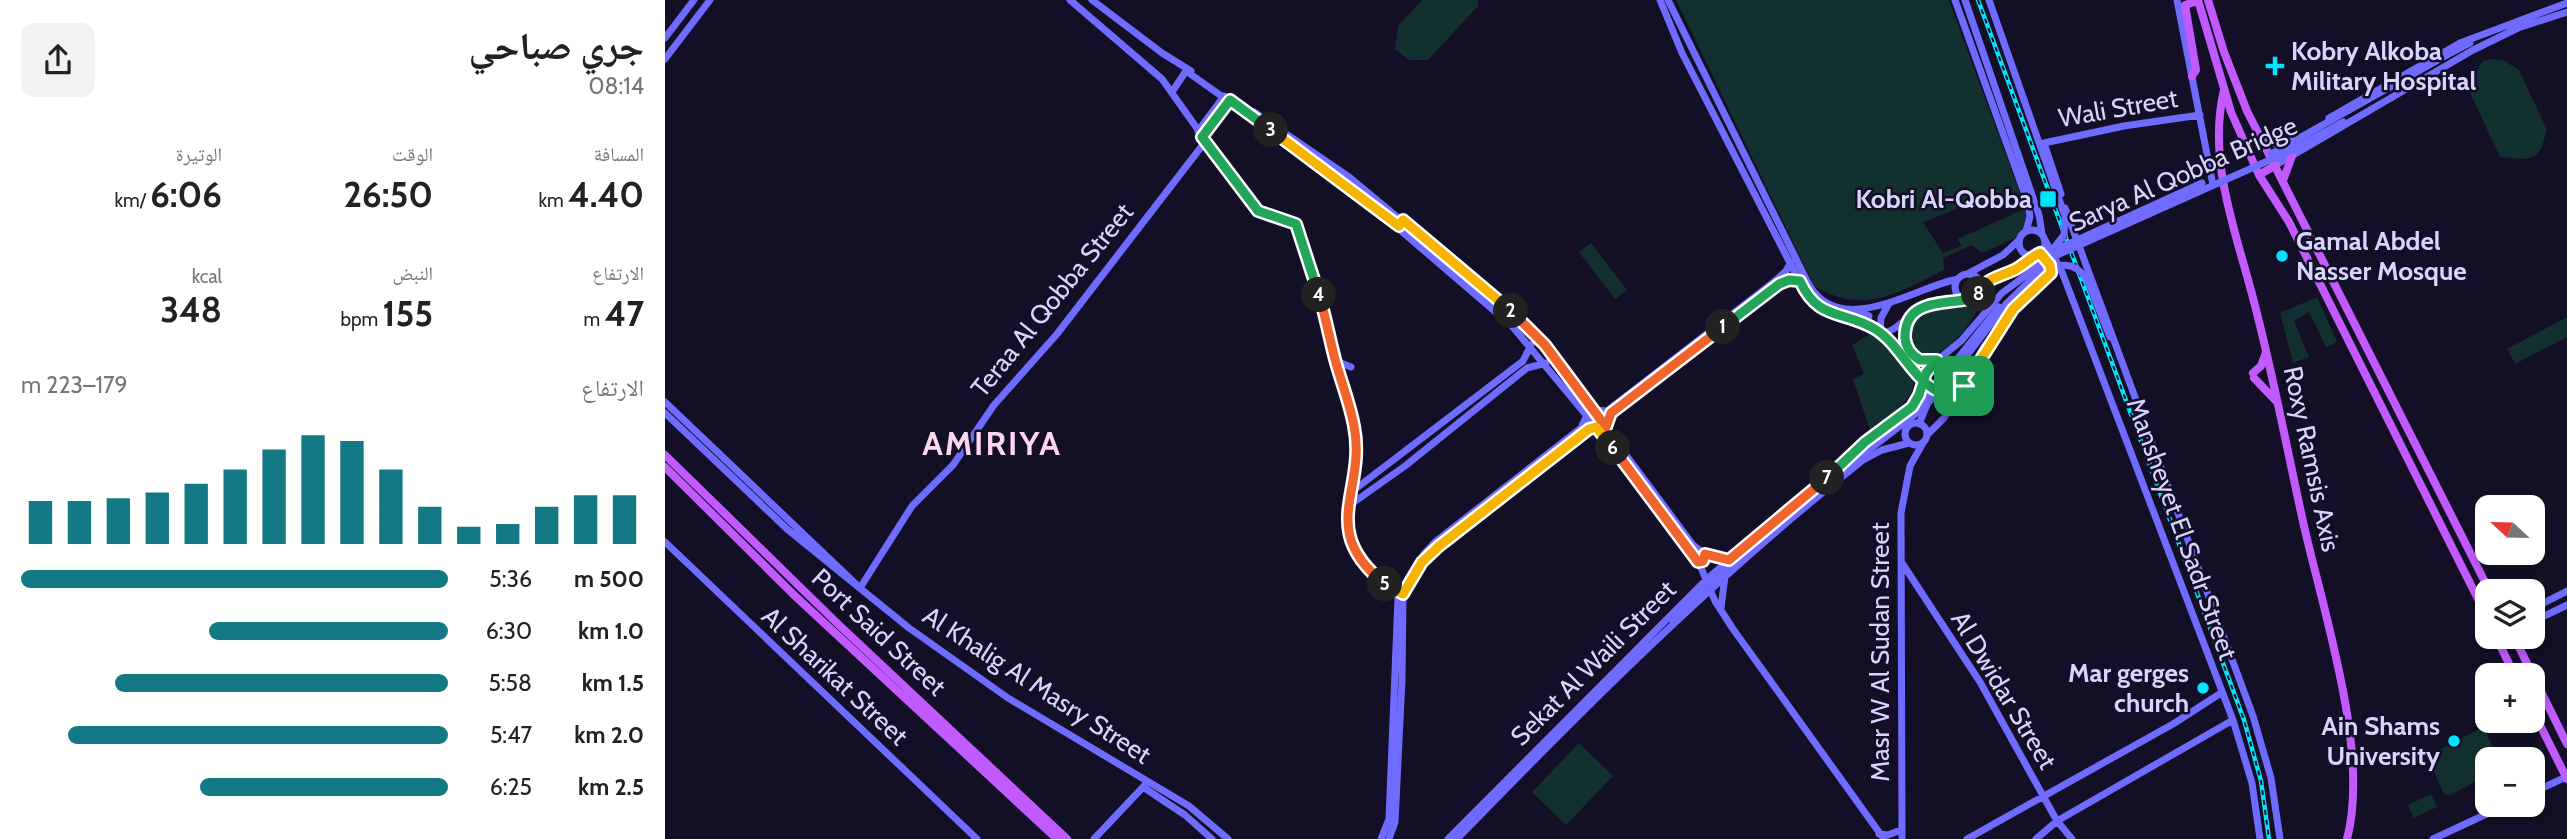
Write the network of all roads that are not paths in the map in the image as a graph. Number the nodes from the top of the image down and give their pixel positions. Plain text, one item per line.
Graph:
1 (694, 0) edge
2 (711, 0) edge
3 (1070, 0) edge
4 (1093, 0) edge
5 (1660, 0) edge
6 (1668, 0) edge
7 (1955, 0) edge
8 (1965, 0) edge
9 (1989, 0) edge
10 (2178, 0) edge
11 (2198, 0) edge
12 (2208, 0) edge
13 (2567, 3) edge
14 (2567, 12) edge
15 (1970, 28) junction
16 (1683, 30) junction
17 (2485, 33) junction
18 (665, 38) edge
19 (1677, 41) junction
20 (1692, 48) junction
21 (1685, 58) junction
22 (665, 59) edge
23 (1186, 69) junction
24 (2192, 76) junction
25 (2224, 90) junction
26 (1172, 92) junction
27 (2399, 92) junction
28 (1227, 96) junction
29 (2362, 98) junction
30 (2243, 105) junction
31 (2368, 109) junction
32 (2231, 112) junction
33 (2200, 115) junction
34 (1202, 136) junction
35 (2262, 137) junction
36 (2293, 138) junction
37 (2296, 153) junction
38 (2276, 165) junction
39 (2018, 167) junction
40 (2259, 175) junction
41 (2213, 180) dead end
42 (2284, 181) junction
43 (1401, 223) junction
44 (2026, 231) junction
45 (2044, 237) junction
46 (2019, 240) junction
47 (2051, 252) junction
48 (2036, 254) junction
49 (1791, 262) junction
50 (2325, 262) junction
51 (2060, 267) junction
52 (2313, 270) junction
53 (2033, 273) junction
54 (2051, 273) junction
55 (1967, 274) junction
56 (1958, 279) junction
57 (1800, 281) junction
58 (1981, 288) junction
59 (2337, 288) junction
60 (2326, 294) junction
61 (1963, 299) junction
62 (2006, 304) junction
63 (1888, 305) junction
64 (1853, 309) junction
65 (1917, 311) junction
66 (1855, 320) junction
67 (1880, 333) junction
68 (1531, 345) junction
69 (2267, 349) junction
70 (1939, 359) junction
71 (1335, 361) junction
72 (1546, 363) junction
73 (1351, 367) dead end
74 (2126, 372) junction
75 (1923, 381) junction
76 (1964, 386) junction
77 (1958, 396) junction
78 (2276, 401) junction
79 (665, 402) edge
80 (1590, 412) junction
81 (665, 413) edge
82 (1919, 424) junction
83 (1596, 427) junction
84 (1606, 427) junction
85 (1925, 439) junction
86 (1910, 443) junction
87 (665, 454) edge
88 (1846, 460) junction
89 (1910, 466) junction
90 (665, 467) edge
91 (2433, 478) junction
92 (1516, 481) junction
93 (2420, 483) junction
94 (1350, 493) junction
95 (1347, 507) junction
96 (2449, 512) junction
97 (2437, 517) junction
98 (665, 542) edge
99 (1705, 554) junction
100 (1696, 560) junction
101 (1729, 560) junction
102 (1901, 561) junction
103 (1725, 576) junction
104 (1707, 579) junction
105 (2483, 579) edge
106 (2475, 586) edge
107 (860, 587) junction
108 (1915, 587) junction
109 (1710, 589) junction
110 (1902, 592) junction
111 (2564, 592) edge
112 (1403, 594) junction
113 (1701, 598) junction
114 (2552, 599) junction
115 (1715, 601) junction
116 (2545, 602) edge
117 (2567, 605) edge
118 (2557, 610) junction
119 (1721, 612) junction
120 (2545, 616) edge
121 (2520, 649) edge
122 (2526, 662) edge
123 (1605, 688) junction
124 (2221, 692) junction
125 (2545, 699) edge
126 (941, 719) junction
127 (2233, 720) junction
128 (950, 727) junction
129 (936, 728) junction
130 (2544, 733) edge
131 (946, 737) junction
132 (2567, 744) edge
133 (2566, 778) edge
134 (1146, 784) junction
135 (2545, 787) edge
136 (2044, 796) junction
137 (2480, 817) edge
138 (2057, 821) junction
139 (1901, 830) junction
140 (1882, 836) edge
141 (977, 839) edge
142 (1057, 839) edge
143 (1067, 839) edge
144 (1094, 839) edge
145 (1212, 839) edge
146 (1228, 839) edge
147 (1381, 839) edge
148 (1389, 839) edge
149 (1448, 839) edge
150 (1457, 839) edge
151 (1902, 839) edge
152 (1967, 839) edge
153 (2036, 839) edge
154 (2072, 839) edge
155 (2260, 839) edge
156 (2280, 839) edge
157 (2347, 839) edge
158 (2433, 839) edge

1 - 18 main road
2 - 22 main road
3 - 26 main road
4 - 23 main road
5 - 19 main road
6 - 16 main road
7 - 15 main road
8 - 15 main road
9 - 47 main road, bridge
10 - 24 main road
11 - 24 main road
11 - 25 main road
12 - 30 main road
13 - 17 main road
14 - 27 main road
15 - 39 main road
16 - 19 main road
16 - 20 main road
17 - 29 main road
17 - 47 main road, Sarya Al Qobba Bridge, bridge
19 - 21 main road
20 - 21 main road
20 - 64 main road
21 - 49 main road
23 - 26 main road
23 - 28 main road
24 - 33 main road
25 - 32 main road
25 - 69 main road, Roxy Ramsis Axis
26 - 34 main road
27 - 31 main road, Sarya Al Qobba Bridge
27 - 37 main road
28 - 34 main road, Teraa Al Qobba Street
28 - 43 main road
29 - 31 main road
29 - 36 main road
30 - 32 main road
30 - 35 main road
31 - 53 main road, Sarya Al Qobba Bridge, bridge
32 - 40 main road
33 - 41 main road
33 - 74 main road, Wali Street
34 - 71 main road
34 - 107 main road, Teraa Al Qobba Street
35 - 36 main road
35 - 38 main road
36 - 37 main road
37 - 38 main road
37 - 42 main road
38 - 40 main road
38 - 42 main road
39 - 44 main road
39 - 45 main road, Mansheyet El Sadr Street
40 - 52 main road
42 - 50 main road
43 - 68 main road
43 - 80 main road
44 - 45 main road
44 - 46 main road
45 - 48 main road
45 - 51 main road, Mansheyet El Sadr Street
46 - 48 main road
46 - 55 main road
47 - 53 main road, Sarya Al Qobba Bridge, bridge
48 - 54 main road
48 - 58 main road
49 - 57 main road
49 - 80 main road
50 - 52 main road
50 - 59 main road
51 - 54 main road
51 - 124 main road, Mansheyet El Sadr Street
52 - 60 main road
53 - 62 main road, Sarya Al Qobba Bridge, bridge
53 - 70 main road, Sekat Al Waili Street
53 - 74 main road, bridge
53 - 88 main road, Sarya Al Qobba Bridge, bridge
54 - 76 main road
55 - 56 main road
55 - 58 main road
56 - 61 main road
56 - 63 main road
57 - 66 main road
57 - 84 main road
58 - 61 main road
59 - 60 main road
59 - 91 main road
60 - 93 main road
61 - 65 main road
62 - 76 main road, bridge
62 - 123 main road, Sarya Al Qobba Bridge, bridge
63 - 64 main road
63 - 67 main road
64 - 66 main road
65 - 67 main road
65 - 70 main road
66 - 67 main road
67 - 75 main road
68 - 72 main road
68 - 94 main road
69 - 78 main road, Roxy Ramsis Axis
69 - 78 main road
70 - 75 main road, Sekat Al Waili Street
71 - 73 main road
71 - 94 main road
72 - 80 main road
72 - 95 main road
74 - 156 main road
75 - 77 main road
75 - 82 main road
75 - 88 main road, Sekat Al Waili Street
76 - 77 main road
77 - 85 main road
78 - 157 main road, Roxy Ramsis Axis
79 - 107 main road, Al Khalig Al Masry Street
80 - 83 main road
80 - 84 main road
80 - 92 main road
81 - 107 main road, Al Khalig Al Masry Street
82 - 85 main road
82 - 86 main road
83 - 92 main road
83 - 100 main road
84 - 99 main road
85 - 86 main road, Sekat Al Waili Street
85 - 89 main road, Masr W Al Sudan Street
86 - 89 main road, Masr W Al Sudan Street
86 - 103 main road, Sekat Al Waili Street
87 - 126 main road, Port Said Street
88 - 101 main road, Sekat Al Waili Street
89 - 102 main road, Masr W Al Sudan Street
90 - 129 main road, Port Said Street
91 - 93 main road
91 - 96 main road
92 - 112 main road
93 - 97 main road
94 - 95 main road
95 - 112 main road
96 - 97 main road
96 - 105 main road
97 - 106 main road
98 - 141 main road, Al Sharikat Street
99 - 100 main road
99 - 101 main road
100 - 104 main road
101 - 104 main road, Sekat Al Waili Street
102 - 108 main road, Al Dwidar Street
102 - 110 main road, Masr W Al Sudan Street
103 - 109 main road, Sekat Al Waili Street
103 - 119 main road
104 - 109 main road
104 - 149 main road, Sekat Al Waili Street
107 - 134 main road, Al Khalig Al Masry Street
108 - 110 main road
108 - 136 main road, Al Dwidar Street
109 - 113 main road, Sekat Al Waili Street
109 - 115 main road
110 - 139 main road, Masr W Al Sudan Street
111 - 114 main road
111 - 117 main road
112 - 147 main road
112 - 148 main road
113 - 115 main road
113 - 123 main road, Sekat Al Waili Street
114 - 116 main road
114 - 118 main road
115 - 119 main road
117 - 118 main road
118 - 120 main road
119 - 140 main road
121 - 122 main road
123 - 150 main road, Sekat Al Waili Street
124 - 127 main road, Mansheyet El Sadr Street
124 - 136 main road
125 - 132 main road
126 - 128 main road, Port Said Street
126 - 129 main road
127 - 138 main road
127 - 155 main road, Mansheyet El Sadr Street
128 - 131 main road
128 - 143 main road, Port Said Street
129 - 131 main road, Port Said Street
130 - 133 main road
131 - 142 main road, Port Said Street
133 - 135 main road
134 - 144 main road
134 - 145 main road, Al Khalig Al Masry Street
134 - 146 main road, Al Khalig Al Masry Street
136 - 138 main road, Al Dwidar Street
136 - 152 main road
137 - 158 main road
138 - 153 main road
138 - 154 main road, Al Dwidar Street
139 - 140 main road
139 - 151 main road, Masr W Al Sudan Street

